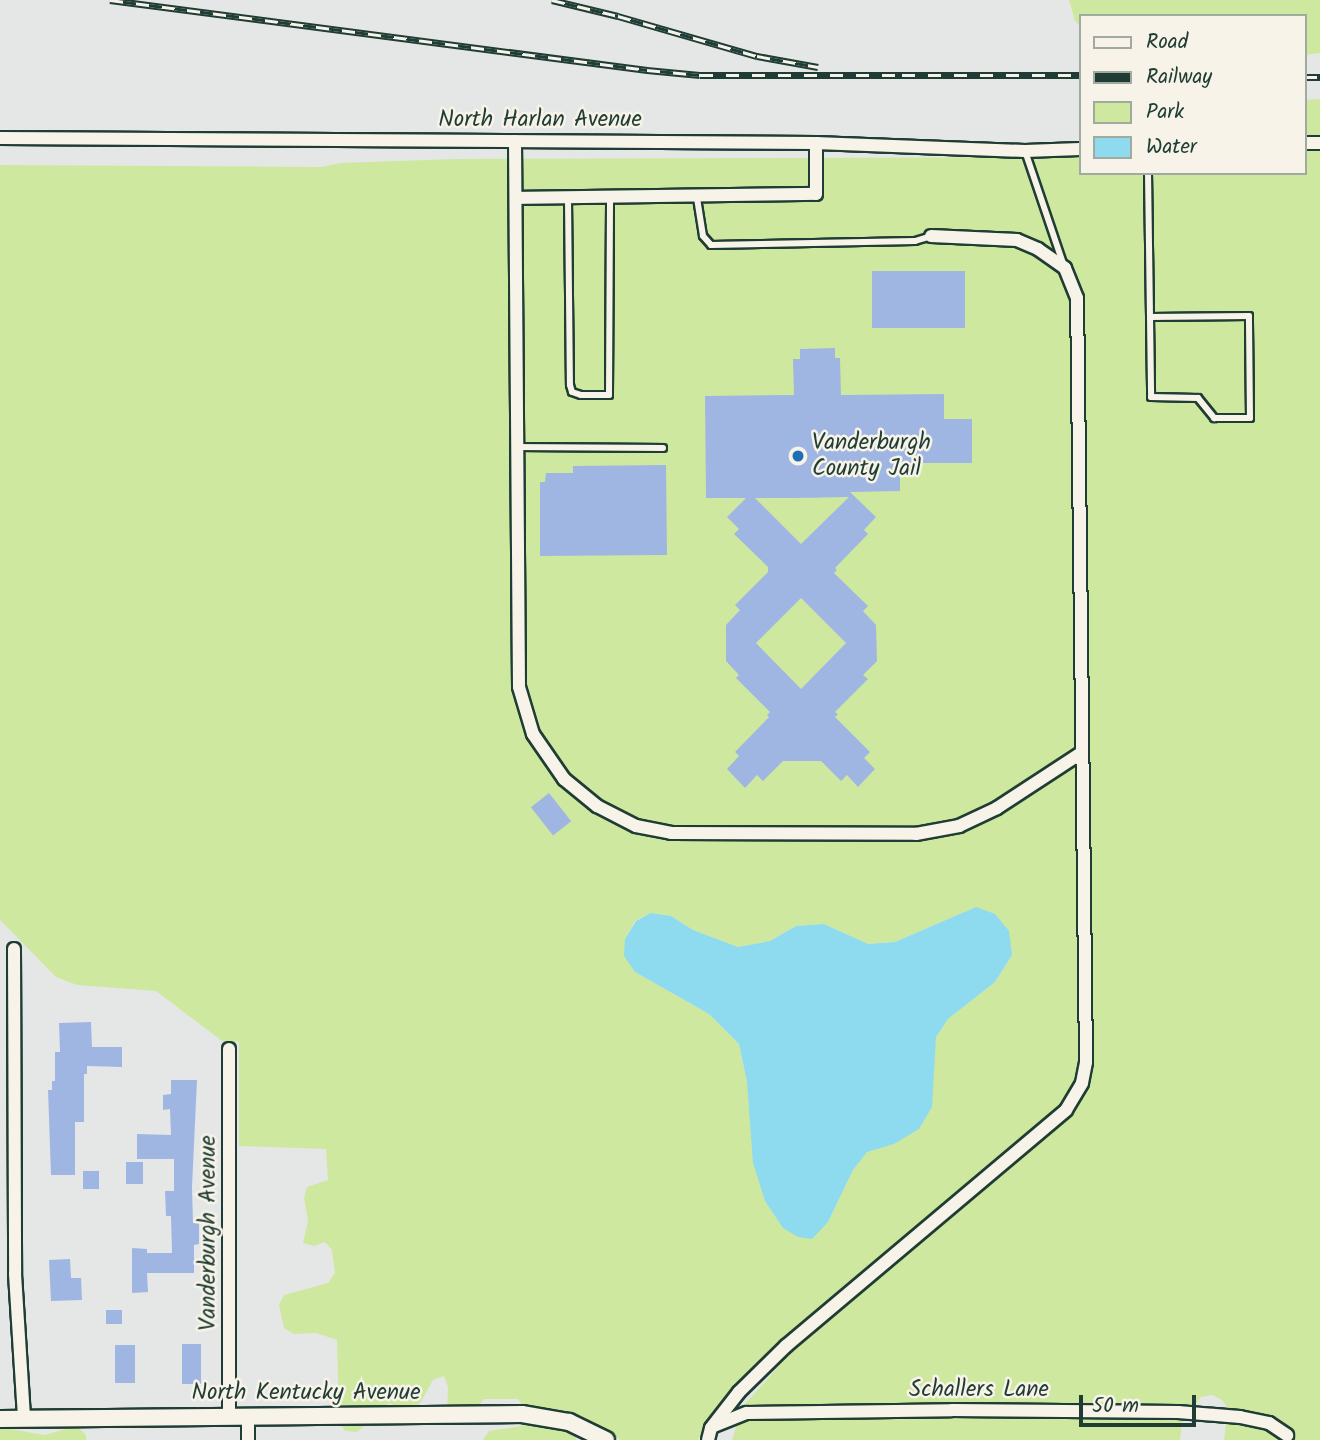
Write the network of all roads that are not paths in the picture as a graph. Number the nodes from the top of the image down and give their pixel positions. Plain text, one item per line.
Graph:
1 (0, 138) edge
2 (515, 141) junction
3 (816, 143) junction
4 (1078, 149) edge
5 (1025, 151) junction
6 (1148, 175) edge
7 (516, 198) junction
8 (568, 198) junction
9 (610, 198) junction
10 (697, 198) junction
11 (931, 236) joint
12 (1065, 268) junction
13 (1150, 317) junction
14 (517, 447) junction
15 (663, 448) dead end
16 (1081, 753) junction
17 (14, 949) dead end
18 (0, 1041) edge
19 (14, 1042) junction
20 (229, 1049) dead end
21 (229, 1416) junction
22 (248, 1417) junction
23 (0, 1419) edge
24 (24, 1419) junction
25 (710, 1434) edge
26 (1287, 1435) dead end
27 (248, 1440) edge
28 (606, 1440) edge

1 - 2 street, North Harlan Avenue
2 - 3 street, North Harlan Avenue
2 - 7 street
3 - 5 street, North Harlan Avenue
3 - 10 street
4 - 5 street, North Harlan Avenue
5 - 12 lane
6 - 13 lane
7 - 8 street
7 - 14 street
8 - 9 street
8 - 9 lane
9 - 10 street
10 - 11 lane
11 - 12 street
12 - 16 street
13 - 13 lane
14 - 15 lane
14 - 16 street
16 - 25 street
17 - 19 street
18 - 19 street
19 - 24 street
20 - 21 street, Vanderburgh Avenue
21 - 22 street, North Kentucky Avenue
21 - 24 street, North Kentucky Avenue
22 - 27 street
22 - 28 street, North Kentucky Avenue
23 - 24 street, North Kentucky Avenue
25 - 26 street, Schallers Lane

